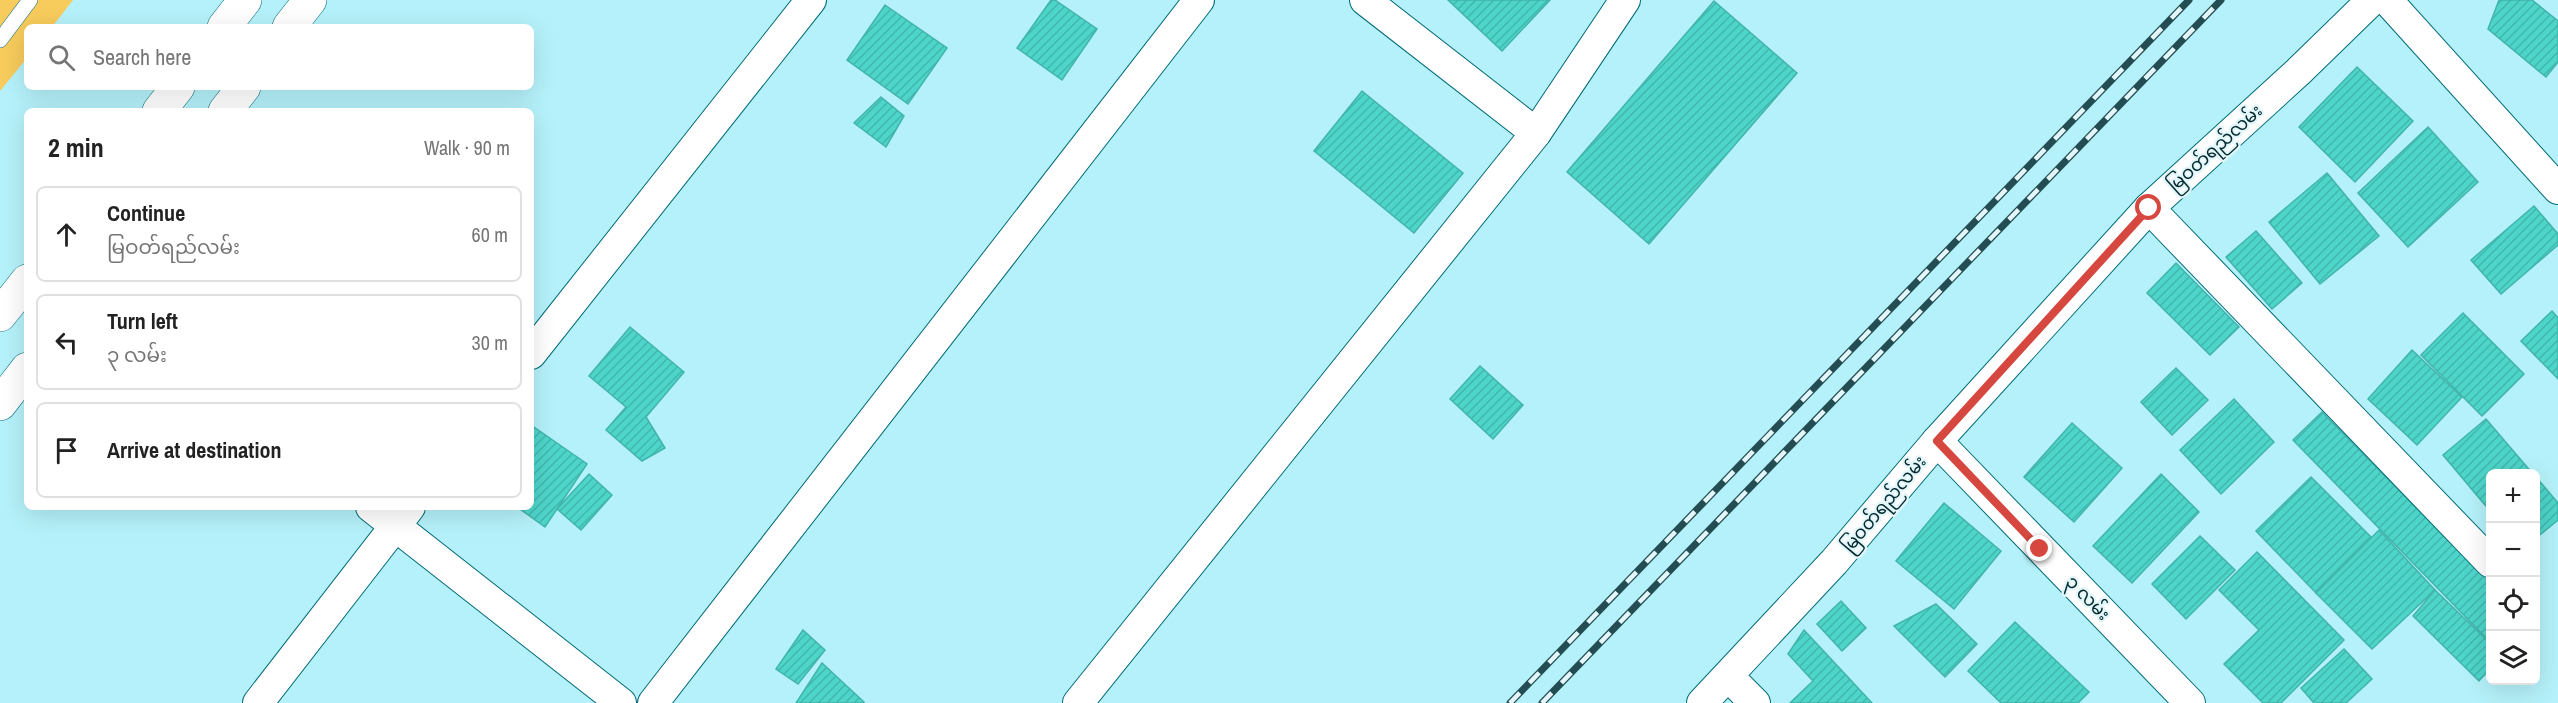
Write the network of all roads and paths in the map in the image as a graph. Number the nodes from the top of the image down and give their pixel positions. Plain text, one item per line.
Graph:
1 (30, 0) edge
2 (245, 0) edge
3 (310, 0) edge
4 (811, 0) edge
5 (1199, 0) edge
6 (1365, 0) edge
7 (1625, 0) edge
8 (2372, 0) edge
9 (2387, 0) edge
10 (226, 24) edge
11 (292, 24) edge
12 (0, 40) edge
13 (176, 90) edge
14 (242, 90) edge
15 (161, 108) edge
16 (227, 108) edge
17 (1536, 133) junction
18 (2558, 189) edge
19 (2149, 208) junction
20 (24, 285) edge
21 (0, 315) edge
22 (534, 350) edge
23 (24, 373) edge
24 (0, 404) edge
25 (1937, 441) junction
26 (381, 510) edge
27 (402, 516) edge
28 (2486, 558) edge
29 (1728, 676) junction
30 (258, 703) edge
31 (621, 703) edge
32 (653, 703) edge
33 (1078, 703) edge
34 (1702, 703) edge
35 (1755, 703) edge
36 (2190, 703) edge

1 - 12 lane
2 - 10 main road
3 - 11 main road
4 - 22 street
5 - 32 street
6 - 17 street
7 - 17 street
8 - 19 street, မြဝတ်ရည်လမ်း
9 - 18 street
13 - 15 main road
14 - 16 main road
17 - 33 street
19 - 25 street, မြဝတ်ရည်လမ်း
19 - 28 street
20 - 21 main road
23 - 24 main road
25 - 29 street, မြဝတ်ရည်လမ်း
25 - 36 street, ၃ လမ်း
26 - 27 street
27 - 30 street
27 - 31 street
29 - 34 street, မြဝတ်ရည်လမ်း
29 - 35 street

